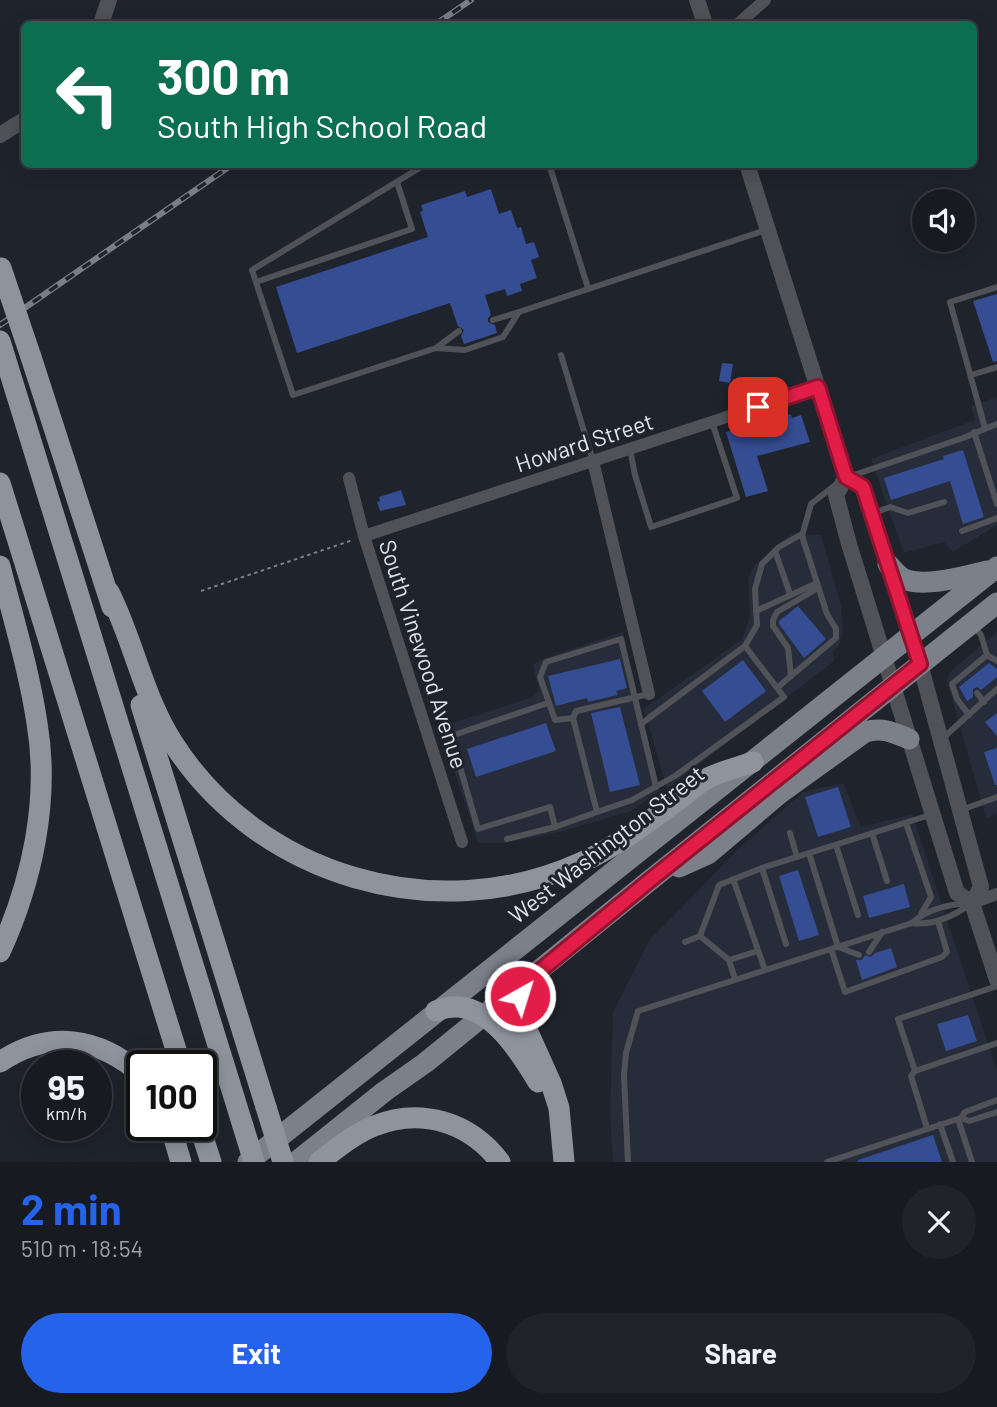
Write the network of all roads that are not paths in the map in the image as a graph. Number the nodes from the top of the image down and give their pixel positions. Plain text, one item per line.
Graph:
1 (109, 0) edge
2 (697, 0) edge
3 (765, 0) edge
4 (102, 21) edge
5 (704, 21) edge
6 (741, 21) edge
7 (21, 122) edge
8 (0, 135) edge
9 (420, 168) edge
10 (549, 168) edge
11 (748, 168) edge
12 (397, 182) junction
13 (768, 229) junction
14 (0, 267) edge
15 (256, 282) junction
16 (997, 287) edge
17 (588, 288) junction
18 (519, 312) junction
19 (493, 320) dead end
20 (460, 331) dead end
21 (0, 341) edge
22 (436, 348) junction
23 (561, 355) dead end
24 (997, 367) edge
25 (971, 375) junction
26 (818, 387) junction
27 (712, 422) junction
28 (997, 424) edge
29 (985, 428) junction
30 (974, 432) junction
31 (630, 449) junction
32 (593, 461) junction
33 (846, 477) junction
34 (349, 478) dead end
35 (0, 484) edge
36 (944, 502) dead end
37 (997, 504) edge
38 (872, 513) junction
39 (997, 518) edge
40 (962, 531) dead end
41 (802, 534) junction
42 (365, 536) junction
43 (775, 551) junction
44 (888, 564) junction
45 (0, 566) edge
46 (995, 568) edge
47 (818, 585) junction
48 (109, 592) junction
49 (790, 594) junction
50 (997, 603) edge
51 (756, 611) junction
52 (972, 623) junction
53 (911, 635) junction
54 (745, 646) junction
55 (987, 655) junction
56 (885, 656) junction
57 (997, 661) edge
58 (920, 664) junction
59 (792, 676) junction
60 (990, 683) dead end
61 (893, 686) junction
62 (778, 687) junction
63 (996, 690) edge
64 (977, 693) dead end
65 (649, 694) joint
66 (634, 696) junction
67 (984, 702) junction
68 (548, 703) junction
69 (969, 715) junction
70 (573, 718) junction
71 (641, 724) junction
72 (909, 739) junction
73 (942, 740) junction
74 (753, 762) junction
75 (656, 786) junction
76 (997, 797) edge
77 (961, 810) junction
78 (597, 812) junction
79 (932, 814) junction
80 (906, 823) junction
81 (555, 827) junction
82 (790, 833) dead end
83 (872, 833) junction
84 (507, 839) dead end
85 (462, 842) dead end
86 (836, 845) junction
87 (809, 853) junction
88 (797, 857) junction
89 (762, 868) junction
90 (733, 879) junction
91 (649, 881) junction
92 (887, 881) dead end
93 (997, 894) edge
94 (972, 902) junction
95 (858, 915) dead end
96 (921, 915) junction
97 (938, 921) junction
98 (912, 923) junction
99 (882, 932) junction
100 (700, 936) junction
101 (685, 942) dead end
102 (786, 944) dead end
103 (834, 948) junction
104 (758, 951) junction
105 (0, 952) edge
106 (869, 952) dead end
107 (859, 955) dead end
108 (729, 960) junction
109 (765, 970) junction
110 (531, 978) junction
111 (735, 979) junction
112 (997, 979) edge
113 (997, 986) edge
114 (436, 1011) junction
115 (484, 1015) junction
116 (997, 1043) edge
117 (176, 1050) edge
118 (0, 1062) edge
119 (126, 1063) edge
120 (915, 1071) junction
121 (997, 1100) edge
122 (997, 1112) edge
123 (959, 1118) junction
124 (940, 1124) junction
125 (927, 1128) junction
126 (561, 1132) junction
127 (175, 1141) edge
128 (204, 1141) edge
129 (210, 1158) edge
130 (181, 1162) edge
131 (248, 1162) edge
132 (254, 1162) edge
133 (283, 1162) edge
134 (296, 1162) edge
135 (319, 1162) edge
136 (500, 1162) edge
137 (564, 1162) edge
138 (628, 1162) edge
139 (827, 1162) edge
140 (953, 1162) edge
141 (972, 1162) edge

1 - 4 street
2 - 5 street
3 - 6 street
7 - 8 street
9 - 12 lane
10 - 17 lane
11 - 13 street
12 - 15 lane
12 - 15 lane
13 - 17 lane
13 - 26 street
14 - 48 highway, bridge
15 - 22 lane
16 - 25 lane
17 - 18 lane
18 - 19 lane
18 - 22 lane
20 - 22 lane
21 - 132 highway, bridge
23 - 32 lane
24 - 25 lane
25 - 29 lane
26 - 27 street, Howard Street
26 - 33 street
27 - 31 street, Howard Street
27 - 31 lane
28 - 29 lane
29 - 30 lane
30 - 33 lane
30 - 37 lane
31 - 32 street, Howard Street
32 - 42 street, Howard Street
32 - 65 street
33 - 38 street
33 - 41 lane
33 - 56 street
34 - 42 street, South Vinewood Avenue
35 - 117 highway
36 - 38 lane
38 - 44 street
39 - 40 lane
41 - 43 lane
41 - 47 lane
42 - 85 street, South Vinewood Avenue
43 - 49 lane
43 - 51 lane
44 - 46 main road
44 - 53 street
45 - 105 highway
46 - 53 main road, West Washington Street
47 - 49 lane
47 - 59 lane
47 - 59 lane
48 - 74 highway
48 - 133 highway, bridge
49 - 51 lane
50 - 52 main road
51 - 54 lane
52 - 55 lane
52 - 58 main road
53 - 56 main road, West Washington Street
53 - 58 street
54 - 62 lane
54 - 71 lane
55 - 57 lane
55 - 69 lane
56 - 61 street
56 - 74 main road, West Washington Street
58 - 61 main road
58 - 73 street
59 - 62 lane
60 - 63 lane
61 - 72 street
61 - 91 main road
62 - 75 lane
63 - 67 lane
64 - 67 lane
65 - 66 lane
66 - 68 lane
66 - 70 lane
66 - 71 lane
67 - 69 lane
68 - 70 lane
68 - 81 lane
69 - 73 lane
70 - 78 lane
71 - 75 lane
72 - 79 street
72 - 91 main road
73 - 77 street
74 - 114 main road, West Washington Street
75 - 78 lane
76 - 77 lane
77 - 94 street
78 - 81 lane
79 - 80 lane
79 - 94 street
80 - 83 lane
80 - 96 lane
81 - 84 lane
82 - 88 lane
83 - 86 lane
83 - 92 lane
86 - 87 lane
86 - 95 lane
87 - 88 lane
87 - 103 lane
88 - 89 lane
89 - 90 lane
89 - 102 lane
90 - 100 lane
90 - 104 lane
91 - 110 main road
93 - 94 street
94 - 96 lane
94 - 97 lane
94 - 112 street
96 - 98 lane
97 - 98 lane
97 - 103 lane
98 - 99 lane
99 - 103 lane
99 - 106 lane
100 - 101 lane
100 - 108 lane
103 - 107 lane
103 - 109 lane
104 - 108 lane
104 - 109 lane
108 - 111 lane
109 - 111 lane
110 - 115 main road
110 - 126 highway
111 - 138 lane
113 - 120 lane
114 - 115 highway
114 - 131 main road, West Washington Street
115 - 126 highway
115 - 134 main road
116 - 120 lane
118 - 119 highway
120 - 125 lane
121 - 123 lane
122 - 123 lane
123 - 124 lane
123 - 141 lane
124 - 125 lane
124 - 140 lane
125 - 139 lane
126 - 137 highway
127 - 130 highway
128 - 129 highway
135 - 136 highway

